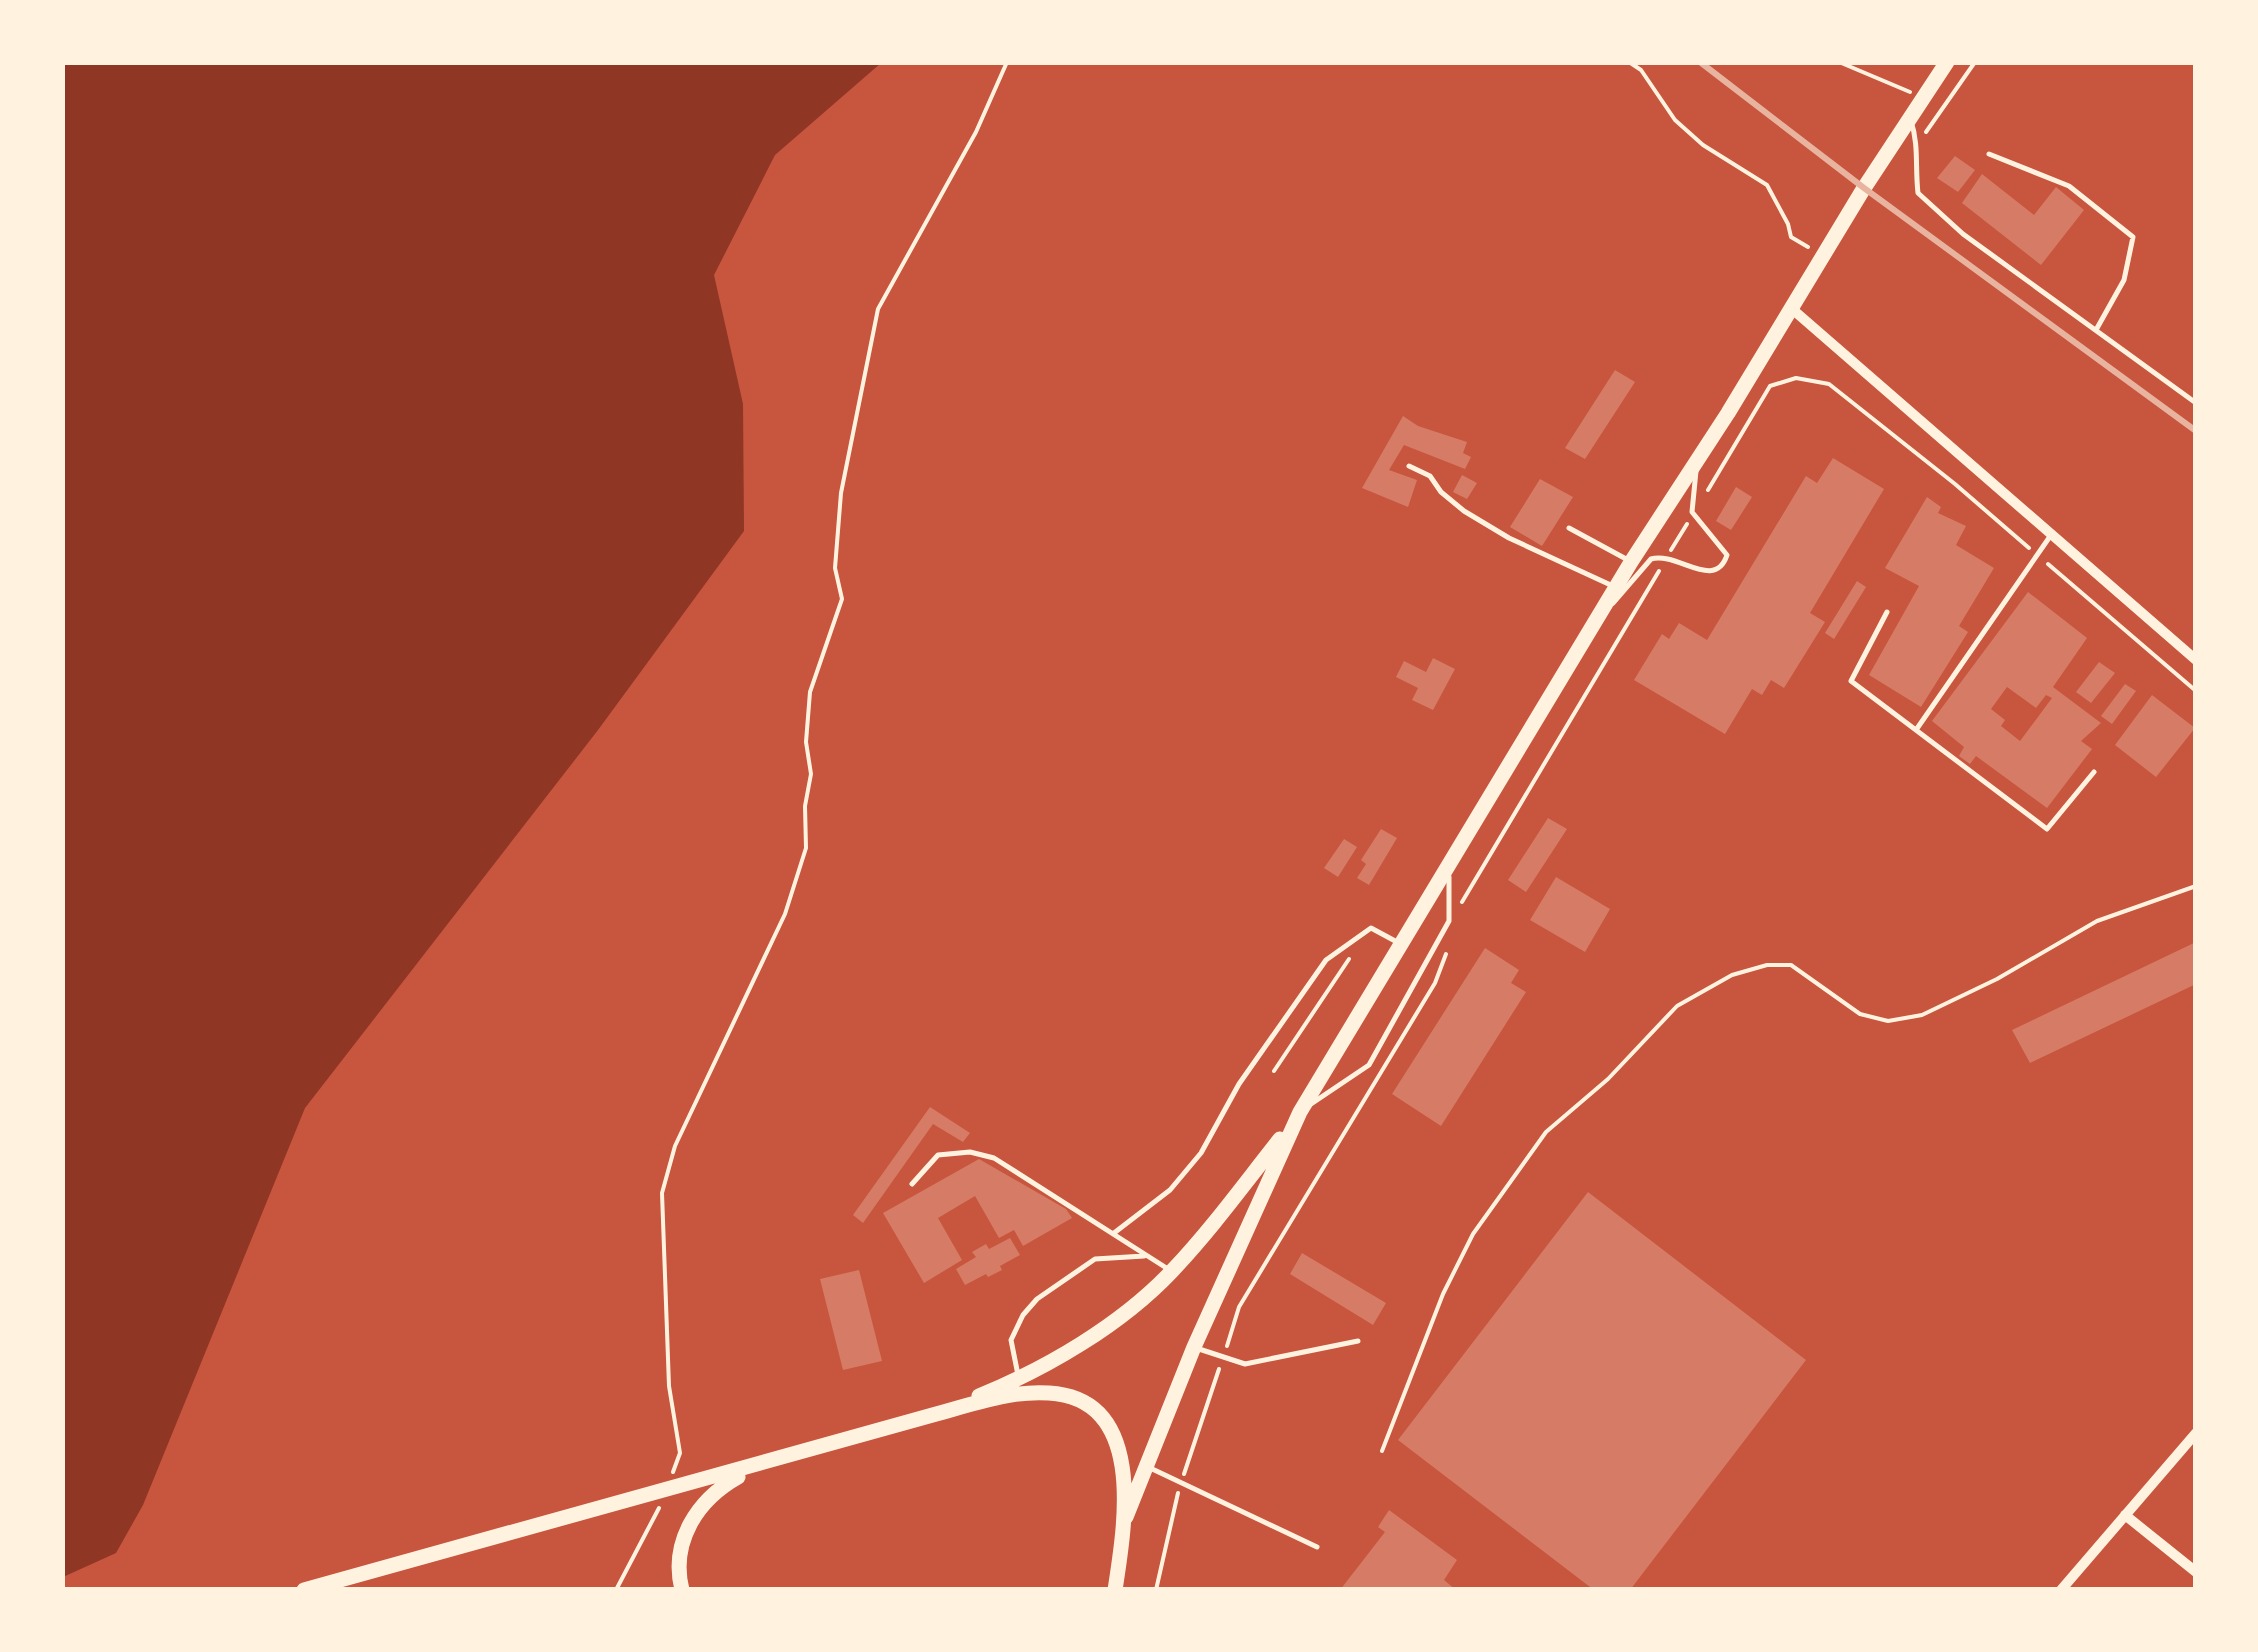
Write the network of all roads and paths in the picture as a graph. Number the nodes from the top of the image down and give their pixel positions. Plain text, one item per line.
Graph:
1 (1008, 62) edge
2 (1629, 62) edge
3 (1840, 62) edge
4 (1948, 62) edge
5 (1974, 62) edge
6 (1924, 97) junction
7 (1910, 118) junction
8 (1918, 143) junction
9 (1989, 154) dead end
10 (1822, 256) junction
11 (1791, 308) junction
12 (2096, 330) junction
13 (2196, 403) edge
14 (1697, 462) junction
15 (1409, 466) dead end
16 (1693, 515) junction
17 (1569, 528) dead end
18 (2052, 534) junction
19 (2037, 554) junction
20 (1667, 557) junction
21 (1631, 562) junction
22 (1616, 587) junction
23 (1887, 612) dead end
24 (1599, 614) junction
25 (2196, 660) edge
26 (2196, 691) edge
27 (1916, 730) junction
28 (2094, 772) dead end
29 (1449, 860) junction
30 (2196, 886) edge
31 (1459, 910) dead end
32 (1449, 942) dead end
33 (1400, 943) junction
34 (1348, 960) dead end
35 (1274, 1071) dead end
36 (1297, 1117) junction
37 (912, 1184) dead end
38 (1114, 1233) junction
39 (1148, 1256) junction
40 (1171, 1272) junction
41 (1358, 1341) dead end
42 (1194, 1347) junction
43 (1223, 1358) junction
44 (1019, 1378) junction
45 (929, 1416) junction
46 (2196, 1433) edge
47 (1382, 1451) dead end
48 (787, 1455) junction
49 (1146, 1466) junction
50 (1182, 1482) junction
51 (665, 1491) junction
52 (2124, 1514) junction
53 (1126, 1516) junction
54 (1317, 1548) dead end
55 (2196, 1572) edge
56 (304, 1590) edge
57 (616, 1590) edge
58 (682, 1590) edge
59 (1116, 1590) edge
60 (1156, 1590) edge
61 (2061, 1590) edge

1 - 51 path
2 - 10 path
3 - 6 path
4 - 6 main road
5 - 8 path
6 - 7 main road
7 - 8 lane
7 - 10 main road
8 - 12 lane
9 - 12 lane
10 - 11 main road
11 - 14 main road
11 - 18 street
12 - 13 lane
14 - 16 lane
14 - 21 main road
15 - 22 lane
16 - 19 path
16 - 20 path
16 - 20 lane
17 - 21 lane
18 - 19 lane
18 - 25 street
19 - 26 path
19 - 27 lane
20 - 24 lane
20 - 31 path
21 - 22 main road
22 - 24 main road
23 - 27 lane
24 - 29 main road
27 - 28 lane
29 - 33 main road
29 - 36 lane
30 - 47 path
32 - 43 path
33 - 36 main road
33 - 38 lane
34 - 35 path
36 - 40 main road
36 - 42 main road
37 - 38 lane
38 - 39 lane
39 - 40 lane
39 - 44 lane
40 - 44 main road
41 - 43 lane
42 - 43 lane
42 - 49 main road
43 - 50 path
44 - 45 main road
45 - 48 main road
45 - 53 main road
46 - 52 street
48 - 51 main road
48 - 58 main road
49 - 50 lane
49 - 53 main road
50 - 54 lane
50 - 60 path
51 - 56 main road
51 - 57 path
52 - 55 street
52 - 61 street
53 - 59 main road

